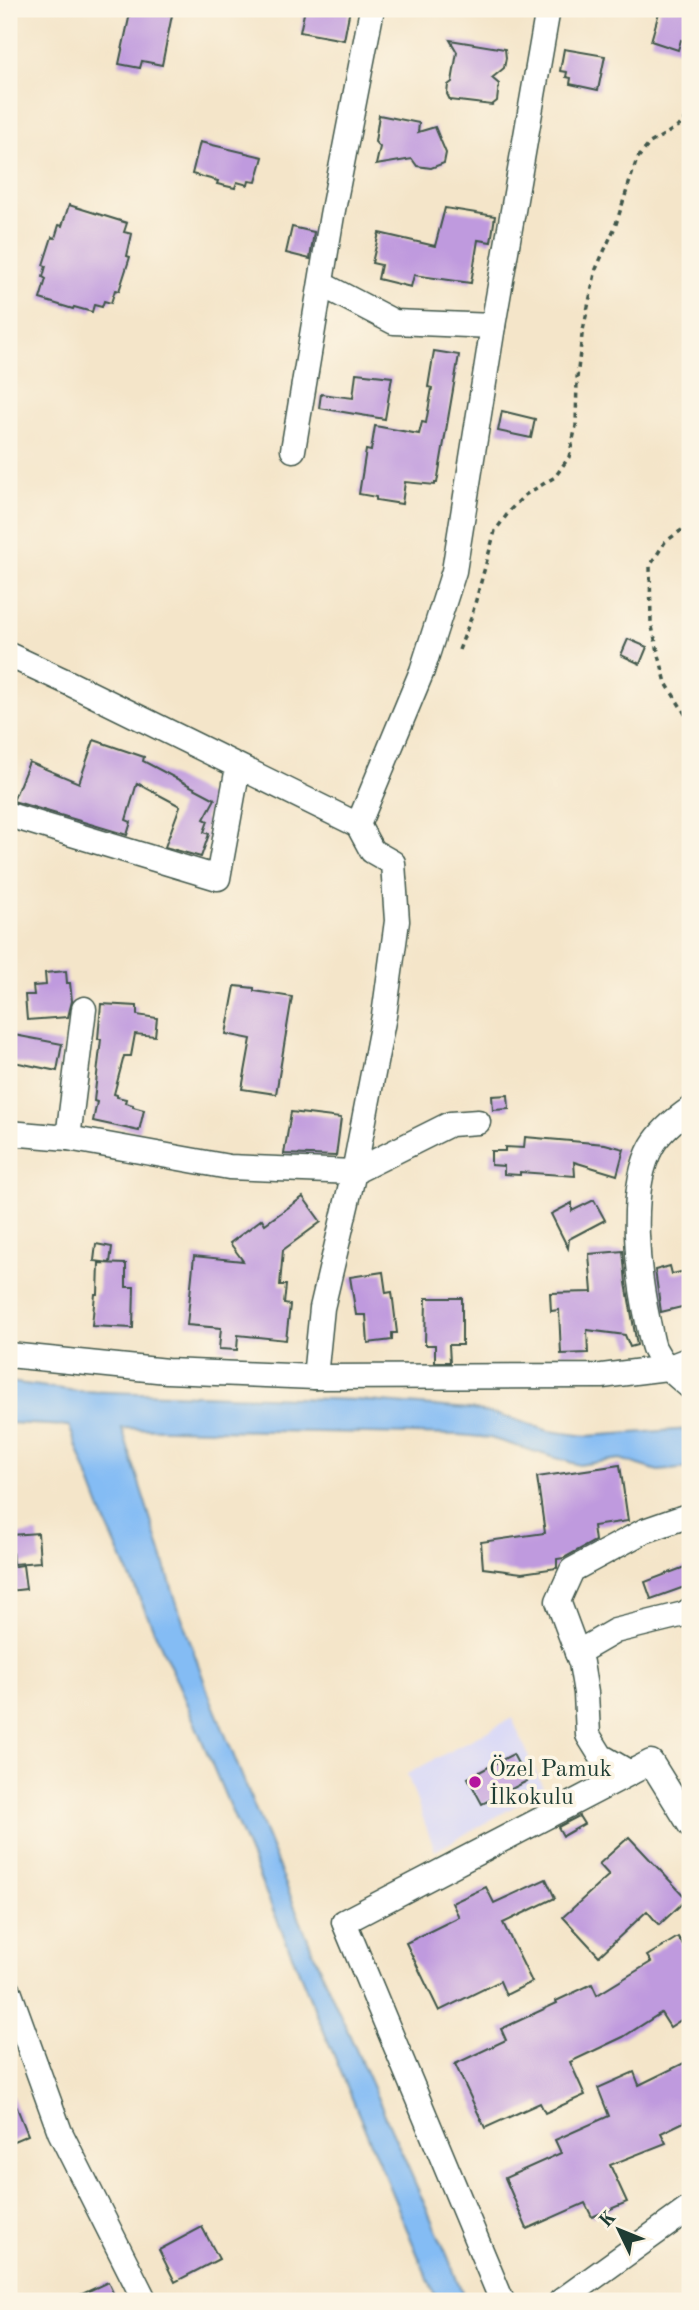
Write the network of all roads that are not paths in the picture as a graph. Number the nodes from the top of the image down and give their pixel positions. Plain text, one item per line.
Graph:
1 (372, 9) edge
2 (548, 9) edge
3 (321, 284) junction
4 (493, 326) junction
5 (293, 450) dead end
6 (9, 655) edge
7 (238, 767) junction
8 (9, 815) edge
9 (358, 825) junction
10 (84, 1009) dead end
11 (690, 1109) edge
12 (478, 1122) dead end
13 (9, 1133) edge
14 (68, 1138) junction
15 (354, 1172) junction
16 (9, 1355) edge
17 (690, 1359) edge
18 (667, 1368) junction
19 (315, 1377) junction
20 (690, 1387) edge
21 (690, 1515) edge
22 (690, 1610) edge
23 (577, 1653) junction
24 (630, 1773) junction
25 (690, 1825) edge
26 (9, 1991) edge
27 (690, 2208) edge
28 (145, 2301) edge
29 (502, 2301) edge
30 (561, 2301) edge

1 - 3 street
2 - 4 street
3 - 4 street
3 - 5 street
4 - 9 street
6 - 7 street
7 - 8 street
7 - 9 street
9 - 15 street
10 - 14 street
11 - 18 street
12 - 15 street
13 - 14 street
14 - 15 street
15 - 19 street
16 - 19 street
17 - 18 street
18 - 19 street
18 - 20 street
21 - 23 street
22 - 23 street
23 - 24 street
24 - 25 street
24 - 29 street
26 - 28 street
27 - 30 street

